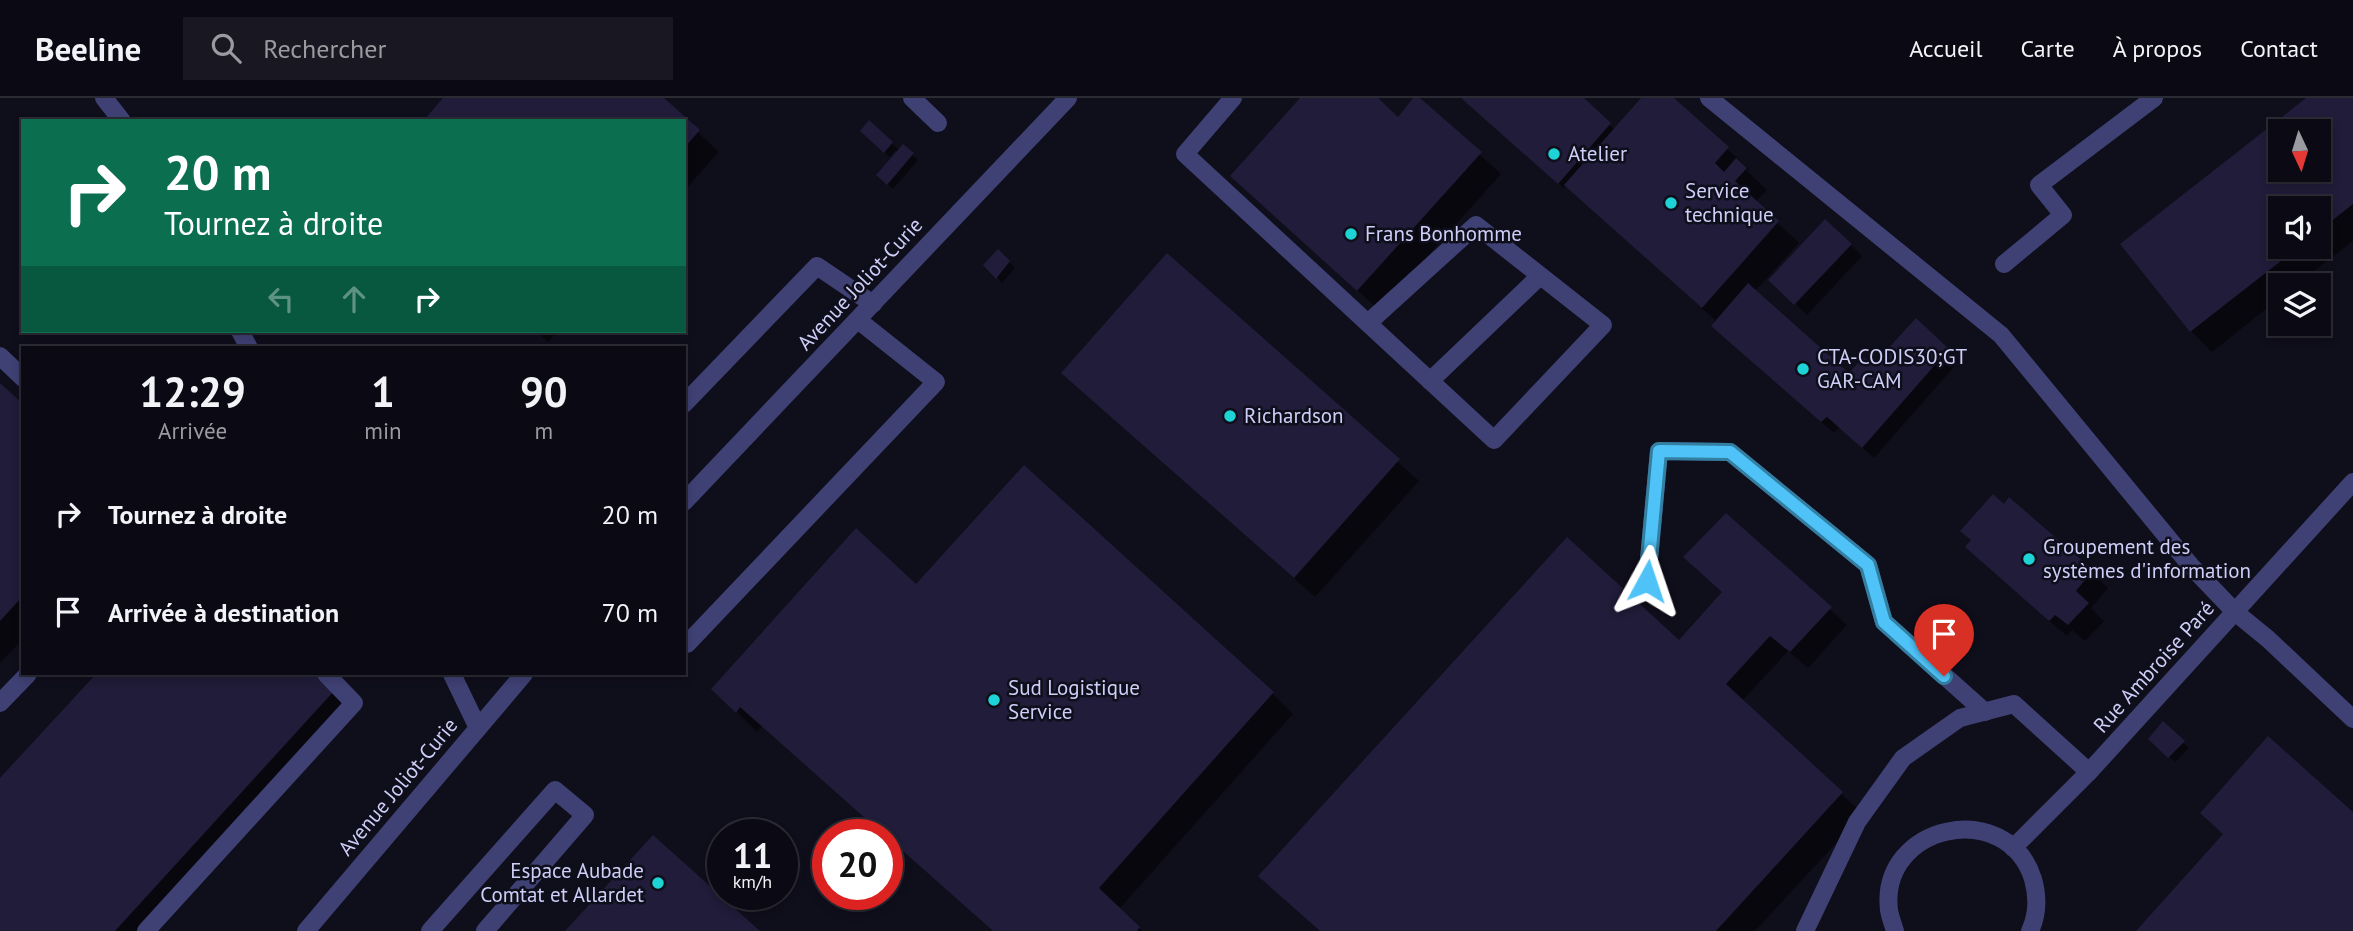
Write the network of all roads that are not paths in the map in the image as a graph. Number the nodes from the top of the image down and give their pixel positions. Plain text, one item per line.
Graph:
1 (104, 98) edge
2 (912, 98) edge
3 (1068, 98) edge
4 (1233, 98) edge
5 (1709, 98) edge
6 (2154, 98) edge
7 (120, 119) edge
8 (938, 122) dead end
9 (2004, 264) dead end
10 (1540, 276) junction
11 (873, 304) junction
12 (858, 320) junction
13 (1368, 323) junction
14 (0, 356) edge
15 (21, 375) edge
16 (1430, 381) junction
17 (686, 402) edge
18 (2353, 482) edge
19 (686, 500) edge
20 (1647, 581) dead end
21 (2235, 612) junction
22 (687, 644) dead end
23 (26, 675) edge
24 (327, 675) edge
25 (452, 675) edge
26 (523, 675) edge
27 (0, 703) edge
28 (1984, 712) junction
29 (2353, 719) edge
30 (478, 728) junction
31 (2089, 772) junction
32 (2013, 848) junction
33 (146, 931) edge
34 (306, 931) edge
35 (430, 931) edge
36 (485, 931) edge
37 (1805, 931) edge
38 (1895, 931) edge
39 (2030, 931) edge

1 - 7 street
2 - 8 street
3 - 11 street, Avenue Joliot-Curie
4 - 13 street
5 - 21 street
6 - 9 street
10 - 13 street
10 - 16 street
10 - 16 street
11 - 12 street, Avenue Joliot-Curie
11 - 17 street
12 - 19 street, Avenue Joliot-Curie
12 - 22 street
13 - 16 street
14 - 15 street
18 - 21 street, Rue Ambroise Paré
20 - 28 street
21 - 29 street
21 - 31 street, Rue Ambroise Paré
23 - 27 street
24 - 33 street
25 - 30 street
26 - 30 street, Avenue Joliot-Curie
28 - 31 street
28 - 37 street
30 - 34 street, Avenue Joliot-Curie
31 - 32 street, Rue Ambroise Paré
32 - 38 street
32 - 39 street
35 - 36 street

